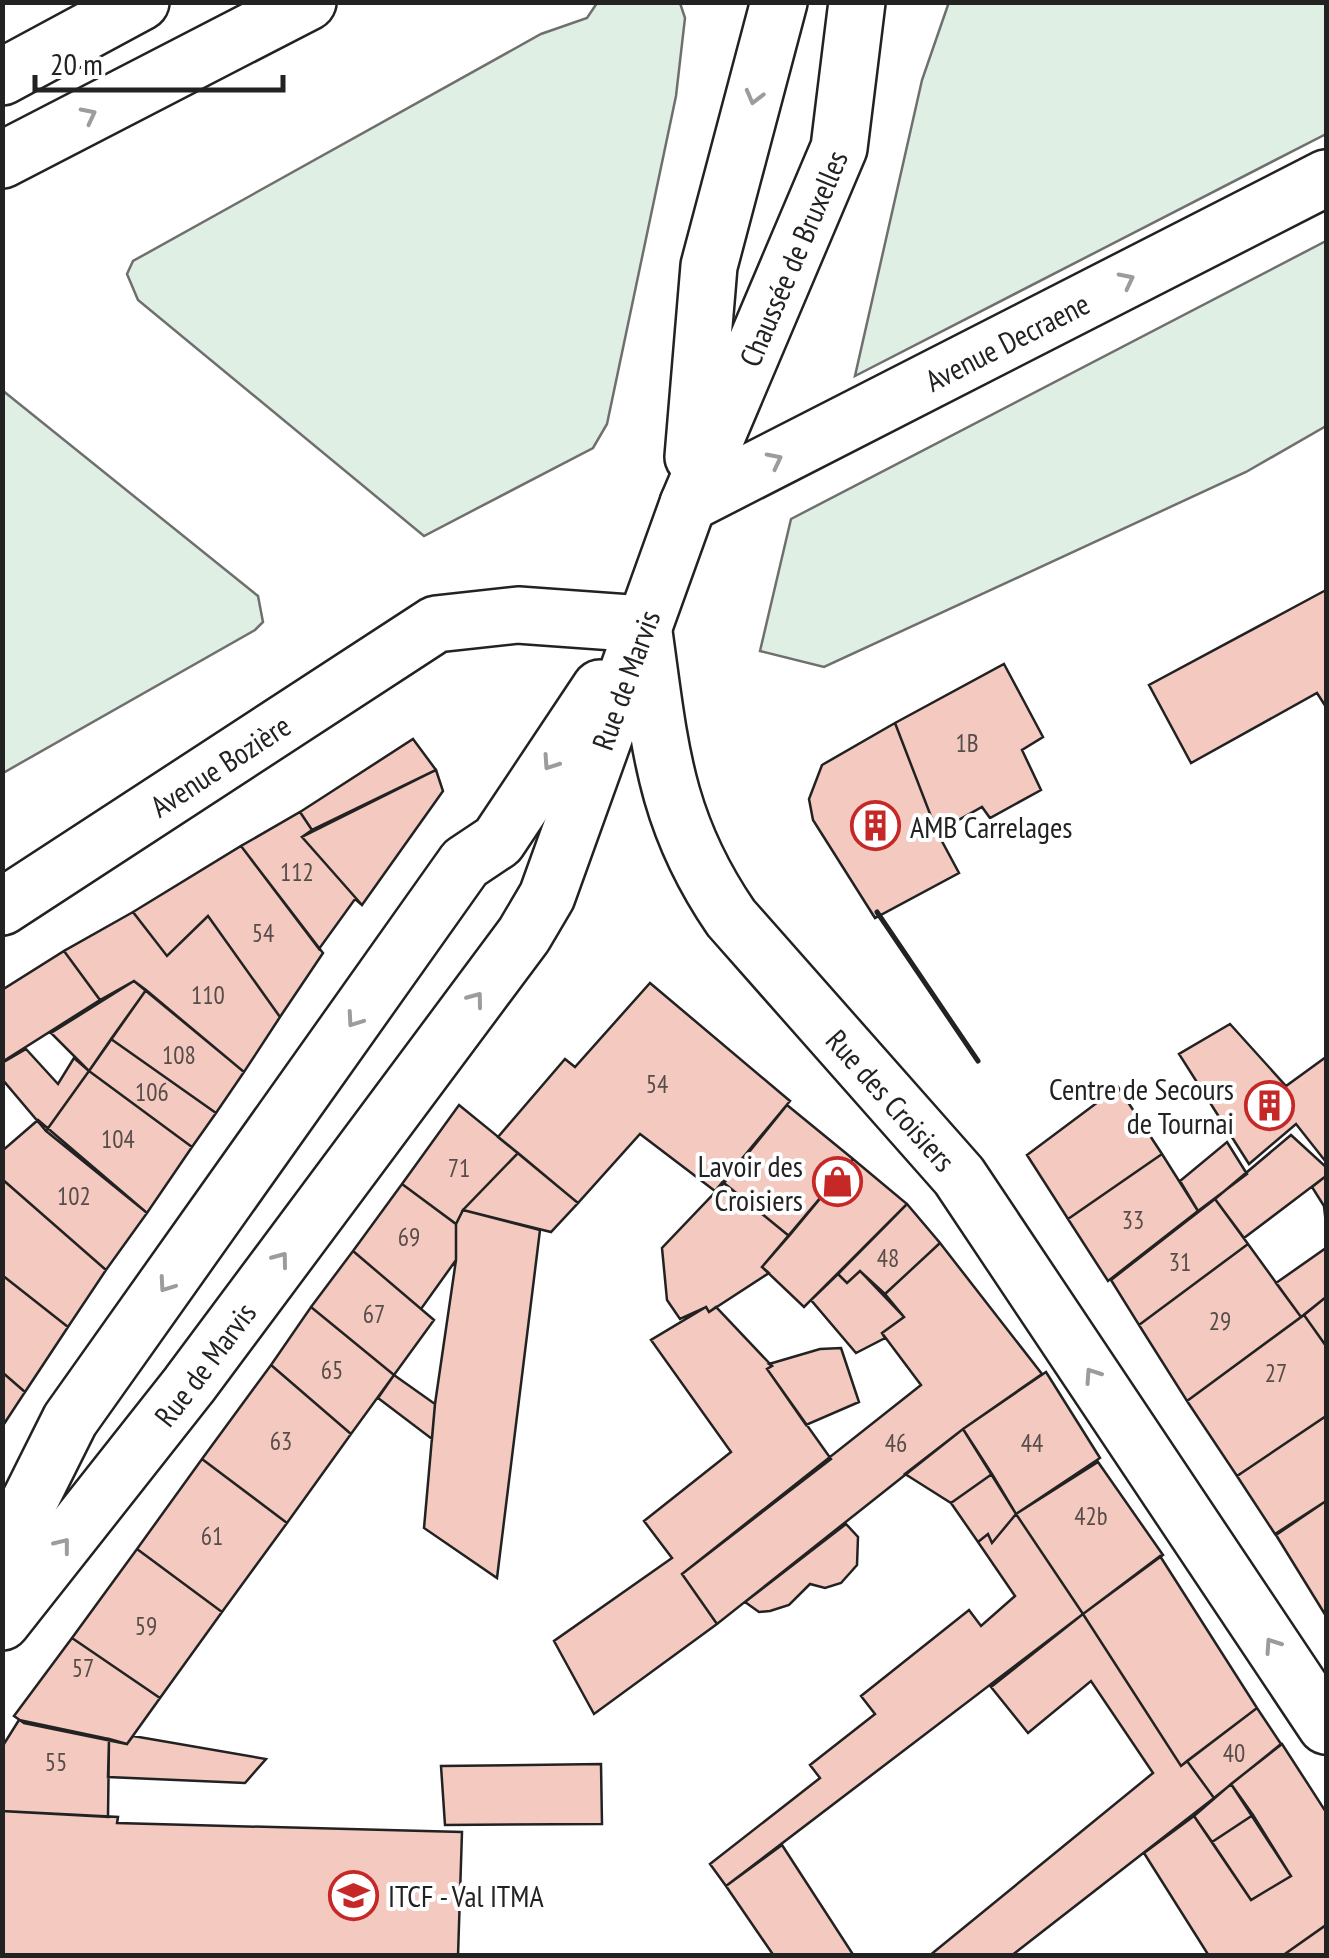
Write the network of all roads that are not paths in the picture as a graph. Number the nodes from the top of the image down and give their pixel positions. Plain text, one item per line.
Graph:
1 (141, 2) edge
2 (308, 2) edge
3 (780, 2) edge
4 (857, 2) edge
5 (896, 2) edge
6 (2, 78) edge
7 (839, 148) junction
8 (2, 160) edge
9 (1326, 178) edge
10 (688, 504) junction
11 (643, 624) junction
12 (2, 907) edge
13 (2, 1556) edge
14 (2, 1622) edge
15 (1326, 1726) edge

1 - 6 street
8 -> 2 street
3 -> 10 street, Chaussée de Bruxelles
4 - 7 street, Chaussée de Bruxelles
5 - 7 street
7 - 10 street, Chaussée de Bruxelles
10 -> 9 street, Avenue Decraene
10 - 11 street, Chaussée de Bruxelles
11 - 12 street, Avenue Bozière
11 -> 13 street, Rue de Marvis
14 -> 11 street, Rue de Marvis
15 -> 11 street, Rue des Croisiers

